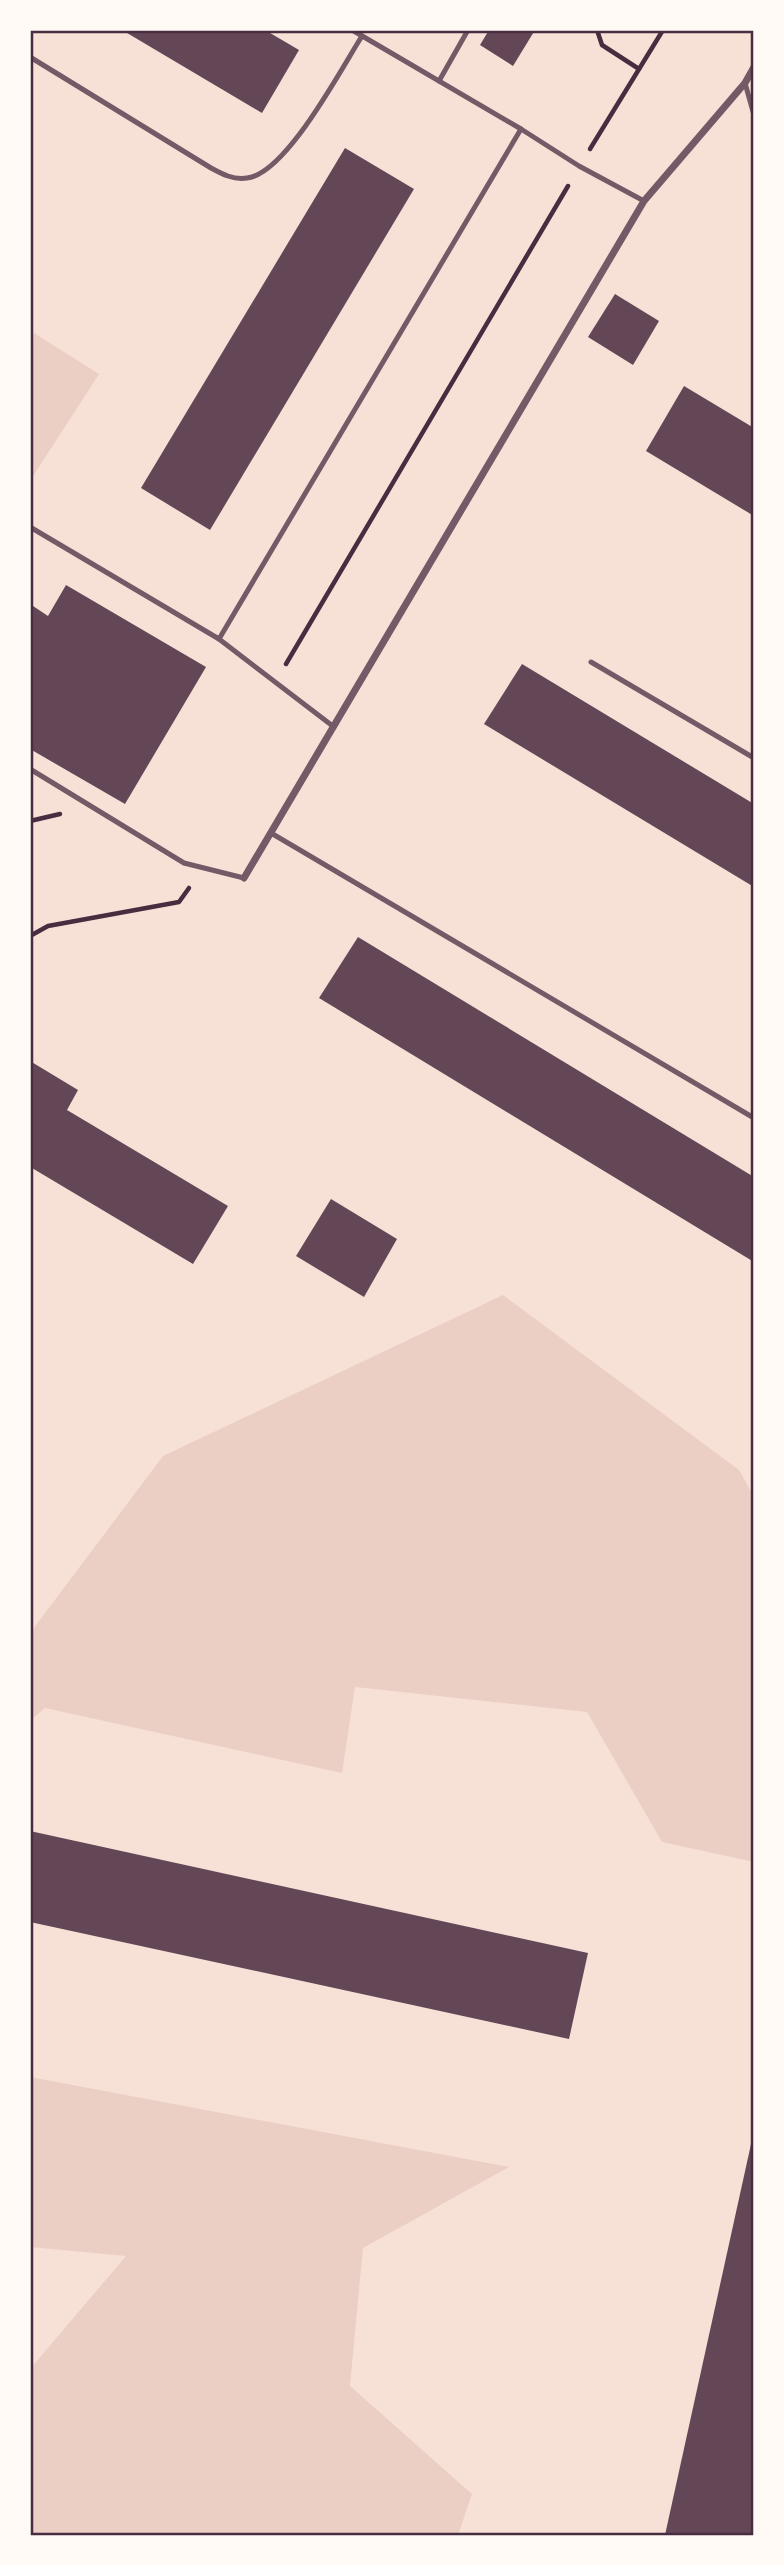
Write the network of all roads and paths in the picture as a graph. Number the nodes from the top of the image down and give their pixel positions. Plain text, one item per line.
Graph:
1 (352, 30) edge
2 (468, 30) edge
3 (597, 30) edge
4 (663, 30) edge
5 (362, 36) junction
6 (30, 57) edge
7 (754, 67) edge
8 (639, 69) junction
9 (439, 80) junction
10 (745, 83) junction
11 (754, 93) edge
12 (754, 115) edge
13 (521, 129) junction
14 (579, 166) junction
15 (645, 201) junction
16 (30, 527) edge
17 (219, 639) junction
18 (591, 662) dead end
19 (275, 682) junction
20 (334, 727) junction
21 (754, 758) edge
22 (30, 769) edge
23 (271, 833) junction
24 (203, 868) junction
25 (244, 878) joint
26 (30, 936) edge
27 (754, 1118) edge

1 - 5 lane
2 - 9 lane
3 - 8 path
4 - 8 path
5 - 6 lane
5 - 9 lane
7 - 10 street
8 - 14 path
9 - 13 lane
10 - 11 lane
10 - 12 lane
10 - 15 street
13 - 14 lane
13 - 17 lane
14 - 15 lane
14 - 19 path
15 - 20 street
16 - 17 lane
17 - 19 lane
18 - 21 lane
19 - 20 lane
20 - 23 street
22 - 24 lane
23 - 25 street
23 - 27 lane
24 - 25 lane
24 - 26 path

